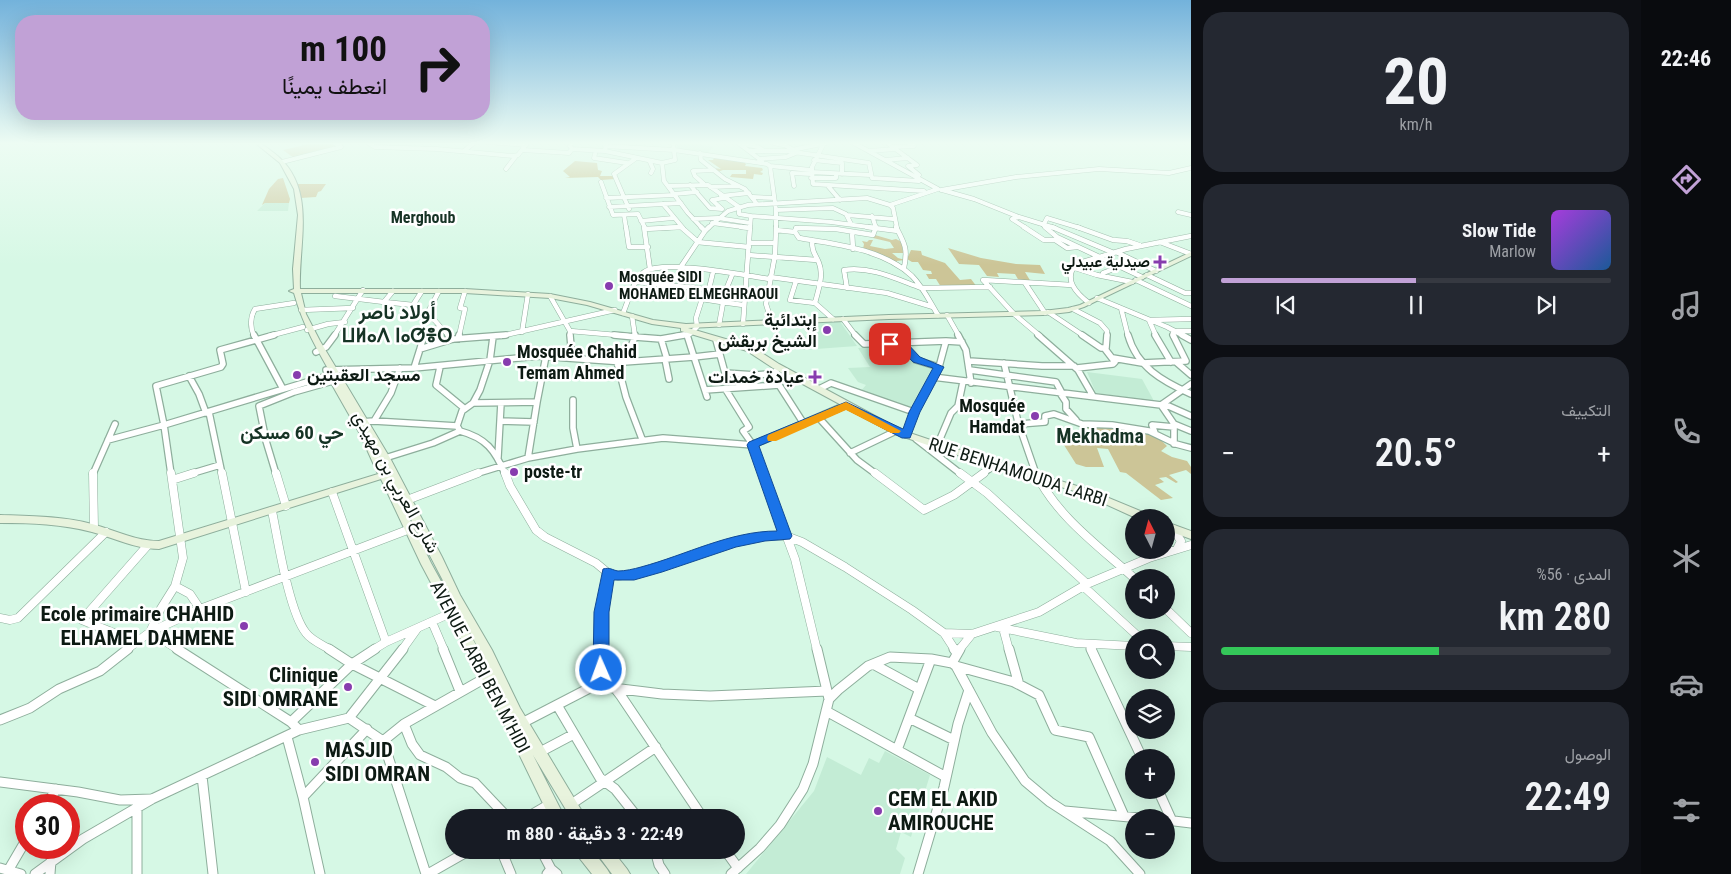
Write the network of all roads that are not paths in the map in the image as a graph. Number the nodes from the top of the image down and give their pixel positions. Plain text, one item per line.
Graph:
1 (601, 182) dead end
2 (290, 183) edge
3 (294, 183) edge
4 (618, 183) edge
5 (666, 183) edge
6 (733, 183) edge
7 (772, 183) edge
8 (793, 183) edge
9 (813, 183) edge
10 (927, 183) edge
11 (981, 183) edge
12 (704, 184) joint
13 (690, 185) junction
14 (668, 186) junction
15 (740, 186) junction
16 (794, 186) dead end
17 (828, 186) junction
18 (710, 187) junction
19 (855, 188) junction
20 (873, 189) junction
21 (940, 189) junction
22 (928, 191) junction
23 (697, 192) junction
24 (749, 193) junction
25 (675, 194) junction
26 (624, 197) junction
27 (723, 197) junction
28 (753, 197) junction
29 (606, 198) junction
30 (774, 198) junction
31 (865, 198) junction
32 (840, 200) junction
33 (681, 203) junction
34 (663, 204) junction
35 (757, 204) junction
36 (775, 204) junction
37 (890, 205) junction
38 (627, 206) junction
39 (609, 207) junction
40 (739, 207) junction
41 (805, 209) junction
42 (724, 210) junction
43 (776, 210) junction
44 (1178, 212) dead end
45 (631, 214) junction
46 (624, 215) junction
47 (847, 215) junction
48 (1191, 215) edge
49 (751, 216) junction
50 (872, 216) junction
51 (1019, 217) junction
52 (673, 218) junction
53 (718, 218) junction
54 (776, 218) junction
55 (694, 219) junction
56 (893, 219) junction
57 (641, 221) junction
58 (814, 221) junction
59 (712, 223) junction
60 (1042, 223) junction
61 (850, 224) junction
62 (750, 226) junction
63 (681, 227) junction
64 (818, 228) junction
65 (876, 228) junction
66 (645, 229) junction
67 (705, 230) junction
68 (776, 230) junction
69 (1086, 230) junction
70 (898, 231) junction
71 (1029, 231) junction
72 (1050, 231) junction
73 (795, 232) junction
74 (852, 232) junction
75 (1073, 235) junction
76 (1191, 236) edge
77 (812, 240) junction
78 (697, 241) junction
79 (1160, 242) junction
80 (775, 243) junction
81 (749, 245) junction
82 (1077, 246) junction
83 (1141, 246) junction
84 (648, 247) junction
85 (853, 249) junction
86 (1115, 253) junction
87 (748, 255) junction
88 (1190, 256) edge
89 (1098, 257) junction
90 (774, 258) junction
91 (817, 260) junction
92 (1133, 260) junction
93 (1118, 266) junction
94 (1072, 267) junction
95 (680, 268) junction
96 (904, 268) junction
97 (650, 269) junction
98 (1156, 271) junction
99 (713, 272) junction
100 (732, 275) junction
101 (747, 276) junction
102 (1103, 276) junction
103 (770, 278) junction
104 (1139, 279) junction
105 (796, 281) junction
106 (637, 282) junction
107 (1025, 283) junction
108 (820, 284) junction
109 (1072, 285) junction
110 (693, 287) junction
111 (990, 287) junction
112 (847, 288) junction
113 (921, 288) junction
114 (709, 289) junction
115 (363, 290) junction
116 (294, 291) junction
117 (393, 291) junction
118 (422, 291) junction
119 (439, 291) junction
120 (465, 291) junction
121 (725, 291) junction
122 (336, 293) junction
123 (1191, 293) edge
124 (528, 294) junction
125 (550, 296) junction
126 (1097, 298) junction
127 (359, 299) junction
128 (702, 299) junction
129 (384, 302) junction
130 (722, 303) junction
131 (1089, 303) junction
132 (815, 304) junction
133 (743, 305) junction
134 (298, 306) junction
135 (1191, 306) edge
136 (933, 307) junction
137 (330, 308) junction
138 (353, 308) junction
139 (1121, 308) junction
140 (1073, 309) junction
141 (619, 312) junction
142 (1047, 312) junction
143 (1014, 314) junction
144 (938, 315) junction
145 (948, 315) junction
146 (632, 316) junction
147 (833, 319) junction
148 (843, 319) junction
149 (1191, 319) edge
150 (1149, 320) junction
151 (565, 321) junction
152 (345, 322) junction
153 (772, 323) junction
154 (743, 324) junction
155 (719, 325) junction
156 (674, 326) joint
157 (439, 328) junction
158 (306, 329) junction
159 (570, 331) junction
160 (692, 331) junction
161 (1174, 331) junction
162 (1191, 331) edge
163 (522, 332) junction
164 (493, 337) junction
165 (635, 337) junction
166 (661, 338) junction
167 (455, 339) junction
168 (257, 340) junction
169 (716, 340) junction
170 (1191, 340) edge
171 (946, 341) junction
172 (900, 342) junction
173 (962, 342) junction
174 (420, 349) junction
175 (1105, 349) junction
176 (319, 351) junction
177 (720, 354) junction
178 (546, 356) junction
179 (694, 357) junction
180 (572, 358) junction
181 (1113, 358) junction
182 (666, 359) junction
183 (490, 360) junction
184 (969, 361) junction
185 (617, 362) junction
186 (624, 362) junction
187 (1174, 362) junction
188 (1004, 363) junction
189 (1142, 363) junction
190 (440, 366) junction
191 (939, 367) junction
192 (1075, 367) junction
193 (400, 368) junction
194 (414, 368) junction
195 (776, 370) junction
196 (970, 370) junction
197 (1006, 374) junction
198 (333, 375) junction
199 (1191, 375) edge
200 (189, 376) junction
201 (933, 377) junction
202 (669, 379) dead end
203 (963, 382) junction
204 (971, 383) junction
205 (1191, 384) edge
206 (779, 385) junction
207 (1008, 388) junction
208 (283, 389) junction
209 (819, 389) junction
210 (705, 390) junction
211 (726, 390) junction
212 (1183, 390) junction
213 (1061, 393) junction
214 (1191, 394) edge
215 (1093, 396) junction
216 (707, 397) dead end
217 (574, 400) dead end
218 (501, 402) junction
219 (537, 402) junction
220 (473, 403) junction
221 (1162, 404) junction
222 (846, 405) junction
223 (464, 408) junction
224 (207, 412) junction
225 (914, 412) junction
226 (1191, 416) edge
227 (819, 418) junction
228 (374, 420) junction
229 (500, 421) junction
230 (534, 422) junction
231 (360, 423) junction
232 (1079, 423) junction
233 (115, 424) dead end
234 (804, 424) junction
235 (1020, 424) junction
236 (164, 425) junction
237 (1174, 425) junction
238 (458, 428) junction
239 (896, 431) junction
240 (1191, 431) edge
241 (1155, 433) junction
242 (906, 435) junction
243 (642, 439) junction
244 (916, 439) junction
245 (108, 440) junction
246 (1174, 444) junction
247 (753, 445) junction
248 (937, 446) junction
249 (1191, 448) edge
250 (577, 449) junction
251 (850, 453) junction
252 (498, 457) junction
253 (385, 458) junction
254 (528, 458) junction
255 (220, 465) junction
256 (995, 465) junction
257 (500, 466) junction
258 (388, 474) junction
259 (1038, 477) junction
260 (172, 480) junction
261 (973, 482) junction
262 (332, 492) junction
263 (407, 500) junction
264 (286, 506) junction
265 (1125, 509) edge
266 (272, 511) junction
267 (0, 519) edge
268 (232, 522) junction
269 (94, 528) junction
270 (1175, 529) edge
271 (410, 530) junction
272 (106, 532) junction
273 (1175, 534) edge
274 (1191, 535) edge
275 (786, 536) junction
276 (181, 539) junction
277 (1191, 545) edge
278 (147, 546) junction
279 (1177, 549) junction
280 (353, 551) junction
281 (1124, 568) junction
282 (608, 573) junction
283 (287, 577) junction
284 (1085, 585) junction
285 (175, 586) junction
286 (246, 592) junction
287 (462, 608) junction
288 (200, 609) junction
289 (452, 613) junction
290 (0, 618) edge
291 (1175, 618) edge
292 (432, 622) junction
293 (1000, 627) junction
294 (418, 628) junction
295 (1131, 629) edge
296 (150, 632) junction
297 (944, 633) junction
298 (1191, 633) edge
299 (972, 634) junction
300 (136, 642) junction
301 (386, 642) junction
302 (1089, 644) junction
303 (1125, 646) edge
304 (1175, 646) edge
305 (1191, 647) edge
306 (957, 653) junction
307 (931, 659) junction
308 (352, 664) junction
309 (873, 664) junction
310 (954, 665) junction
311 (487, 677) junction
312 (382, 678) junction
313 (607, 679) junction
314 (1014, 682) junction
315 (613, 688) junction
316 (919, 689) junction
317 (969, 690) junction
318 (460, 691) junction
319 (828, 695) junction
320 (557, 705) junction
321 (435, 706) junction
322 (826, 711) junction
323 (349, 718) junction
324 (909, 718) junction
325 (0, 720) edge
326 (291, 722) junction
327 (522, 723) junction
328 (404, 724) junction
329 (299, 730) junction
330 (367, 730) junction
331 (574, 734) junction
332 (287, 737) junction
333 (954, 740) junction
334 (383, 741) junction
335 (656, 747) junction
336 (1138, 749) edge
337 (897, 750) junction
338 (540, 752) junction
339 (202, 776) junction
340 (946, 777) junction
341 (604, 781) junction
342 (0, 782) edge
343 (558, 783) junction
344 (56, 789) junction
345 (544, 790) junction
346 (53, 794) edge
347 (303, 797) junction
348 (152, 799) junction
349 (550, 804) junction
350 (570, 805) junction
351 (137, 808) junction
352 (499, 809) edge
353 (541, 809) edge
354 (553, 809) edge
355 (573, 809) edge
356 (631, 809) edge
357 (697, 809) edge
358 (1064, 811) junction
359 (1124, 816) joint
360 (1175, 822) edge
361 (1191, 823) edge
362 (15, 854) edge
363 (454, 859) edge
364 (505, 859) edge
365 (545, 859) edge
366 (590, 859) edge
367 (608, 859) edge
368 (657, 859) edge
369 (729, 859) edge
370 (51, 861) junction
371 (4, 869) edge
372 (735, 871) edge
373 (551, 872) edge
374 (616, 872) edge
375 (22, 874) edge
376 (35, 874) edge
377 (50, 874) edge
378 (137, 874) edge
379 (212, 874) edge
380 (320, 874) edge
381 (427, 874) edge
382 (511, 874) edge
383 (602, 874) edge
384 (665, 874) edge
385 (918, 874) edge
386 (1140, 874) edge

1 - 29 street
2 - 116 main road, AVENUE LARBI BEN M'HIDI
3 - 116 main road
4 - 26 street
5 - 14 street
6 - 15 street
7 - 30 street
8 - 16 street
9 - 17 street
10 - 21 street
11 - 21 street
12 - 13 street
12 - 18 street
13 - 14 street
13 - 23 street
14 - 25 street
15 - 18 street
15 - 24 street
17 - 19 street
17 - 32 street
18 - 27 street
19 - 20 street
19 - 31 street
20 - 22 street
20 - 31 street
21 - 22 street
21 - 51 street
22 - 37 street
23 - 25 street
23 - 42 street
24 - 27 street
24 - 28 street
25 - 26 street
25 - 33 street
26 - 29 street
26 - 38 street
27 - 40 street
27 - 42 street
28 - 30 street
28 - 35 street
29 - 39 street
30 - 36 street
31 - 32 street
31 - 37 street
32 - 36 street
33 - 34 street
33 - 55 street
34 - 38 street
34 - 52 street
35 - 36 street
35 - 40 street
36 - 43 street
37 - 56 street
38 - 39 street
38 - 45 street
39 - 46 street
40 - 42 street
40 - 49 street
41 - 43 street
41 - 47 street
41 - 58 street
42 - 53 street
43 - 54 street
44 - 48 street
45 - 46 street
45 - 57 street
46 - 84 street
47 - 50 street
47 - 61 street
49 - 54 street
49 - 62 street
50 - 56 street
50 - 65 street
51 - 60 street
51 - 71 street
52 - 57 street
52 - 63 street
53 - 55 street
53 - 59 street
53 - 62 street
54 - 58 street
54 - 68 street
55 - 67 street
56 - 70 street
57 - 66 street
58 - 61 street
58 - 64 street
59 - 62 street
59 - 67 street
60 - 69 street
60 - 72 street
60 - 75 street
61 - 65 street
62 - 81 street
63 - 66 street
63 - 78 street
64 - 73 street
64 - 74 street
65 - 70 street
65 - 74 street
66 - 84 street
67 - 78 street
68 - 73 street
68 - 80 street
69 - 75 street
69 - 83 street
70 - 96 street
71 - 72 street
71 - 82 street
72 - 82 street
73 - 77 street
74 - 85 street
75 - 86 street
76 - 79 street
77 - 85 street
77 - 91 street
78 - 81 street
78 - 95 street
79 - 83 street
79 - 88 street
80 - 81 street
80 - 90 street
81 - 87 street
82 - 89 street
83 - 86 street
84 - 97 street
85 - 96 street
86 - 89 street
86 - 92 street
87 - 90 street
87 - 101 street
88 - 98 main road
89 - 93 street
89 - 94 street
90 - 91 street
90 - 103 street
91 - 108 street
92 - 93 street
92 - 98 street
93 - 102 street
93 - 104 street
94 - 102 street
94 - 109 street
95 - 97 street
95 - 99 street
96 - 113 street
97 - 106 street
98 - 104 main road
99 - 100 street
99 - 114 street
100 - 101 street
100 - 121 street
101 - 103 street
101 - 133 street
102 - 104 street
103 - 105 street
103 - 153 street
104 - 123 street
104 - 126 main road
104 - 135 street
105 - 108 street
105 - 132 street
106 - 110 street
106 - 141 street
107 - 109 street
107 - 111 street
107 - 142 street
108 - 112 street
108 - 132 street
109 - 131 street
110 - 114 street
110 - 128 street
111 - 113 street
111 - 143 street
112 - 113 street
112 - 136 street
113 - 136 street
114 - 121 street
115 - 117 main road
115 - 122 main road
115 - 127 street
116 - 122 main road
116 - 134 main road, AVENUE LARBI BEN M'HIDI
117 - 118 main road
117 - 129 street
118 - 119 main road
118 - 129 street
119 - 120 main road
119 - 157 street
120 - 124 main road
120 - 167 street
121 - 130 street
122 - 127 street
122 - 137 street
124 - 125 main road
124 - 163 street
125 - 141 main road
125 - 151 street
126 - 131 main road
126 - 139 street
127 - 129 street
127 - 138 street
128 - 130 street
128 - 160 street
130 - 133 street
130 - 155 street
131 - 140 main road
132 - 147 street
133 - 154 street
134 - 137 street
134 - 158 main road, AVENUE LARBI BEN M'HIDI
134 - 168 street
136 - 144 street
137 - 138 street
138 - 152 street
139 - 150 street
139 - 189 street
140 - 142 main road
140 - 175 street
141 - 146 main road
141 - 151 street
142 - 143 main road
142 - 175 street
143 - 145 main road
143 - 192 street
144 - 145 main road
144 - 148 main road
145 - 173 street
146 - 156 main road
146 - 165 street
147 - 148 main road
147 - 153 main road
148 - 172 street
149 - 150 street
150 - 161 street
150 - 187 street
151 - 159 street
151 - 163 street
152 - 158 street
152 - 176 street
153 - 154 main road
154 - 155 main road
155 - 160 main road
156 - 160 street, RUE BENHAMOUDA LARBI
157 - 167 street
157 - 174 street
158 - 168 street
158 - 176 main road, AVENUE LARBI BEN M'HIDI
159 - 165 street
159 - 180 street
160 - 166 street
160 - 169 street, RUE BENHAMOUDA LARBI
160 - 179 street
161 - 162 street
161 - 170 street
161 - 187 street
163 - 164 street
164 - 167 street
164 - 183 street
165 - 166 street
165 - 186 street
166 - 182 street
167 - 174 street
168 - 200 street
168 - 208 street
169 - 177 street
169 - 195 street, RUE BENHAMOUDA LARBI
171 - 172 street
171 - 173 street
171 - 191 street
172 - 191 street
173 - 184 street
174 - 194 street
175 - 181 street
176 - 198 main road, AVENUE LARBI BEN M'HIDI
177 - 179 street
177 - 195 street
178 - 180 street
178 - 183 street
178 - 219 street
179 - 182 street
179 - 210 street
180 - 185 street
181 - 189 street
181 - 192 street
182 - 186 street
182 - 202 street
183 - 190 street
183 - 220 street
184 - 188 street
184 - 196 street
185 - 186 street
185 - 243 street
187 - 189 street
187 - 199 street
188 - 192 street
188 - 197 street
189 - 212 street
190 - 194 street
190 - 223 street
191 - 201 street
192 - 215 street
193 - 194 street
193 - 198 street
193 - 228 street
195 - 206 street
195 - 209 street, RUE BENHAMOUDA LARBI
196 - 197 street
196 - 204 street
197 - 207 street
197 - 213 street
198 - 208 street
198 - 231 main road, AVENUE LARBI BEN M'HIDI
198 - 264 street
200 - 224 street
200 - 236 street
201 - 203 street
201 - 225 street
203 - 204 street
203 - 248 street
204 - 207 street
205 - 212 street
206 - 211 street
206 - 234 street
207 - 213 street
207 - 235 street
208 - 224 street
209 - 222 street, RUE BENHAMOUDA LARBI
209 - 225 street
210 - 211 street
210 - 216 street
211 - 247 street
212 - 214 street
212 - 221 street
213 - 215 street
213 - 232 street
215 - 221 street
217 - 250 street
218 - 219 street
218 - 220 street
218 - 229 street
219 - 230 street
220 - 223 street
221 - 226 street
221 - 237 street
222 - 227 street
222 - 239 street, RUE BENHAMOUDA LARBI
223 - 238 street
224 - 236 street
224 - 255 street
225 - 242 street
227 - 234 street
227 - 251 street
228 - 231 street
228 - 238 street
229 - 230 street
229 - 252 street
230 - 254 street
231 - 253 main road, شارع العربي بن مهيدي
231 - 258 main road, AVENUE LARBI BEN M'HIDI
232 - 235 street
232 - 241 street
233 - 245 street
234 - 247 street
235 - 259 street
236 - 245 street
236 - 260 street
237 - 240 street
237 - 241 street
237 - 246 street
238 - 252 street
238 - 253 street
239 - 242 street, RUE BENHAMOUDA LARBI
239 - 251 street
241 - 246 street
242 - 244 street, RUE BENHAMOUDA LARBI
243 - 247 street
243 - 250 street
244 - 248 street, RUE BENHAMOUDA LARBI
244 - 261 street
245 - 269 street
246 - 249 street
247 - 275 street
248 - 256 street, RUE BENHAMOUDA LARBI
250 - 254 street
251 - 261 street
252 - 257 street
253 - 258 main road, شارع العربي بن مهيدي
254 - 257 street
255 - 260 street
255 - 268 street
256 - 259 street, RUE BENHAMOUDA LARBI
256 - 261 street
257 - 263 street
257 - 282 street
258 - 262 main road
258 - 263 main road, شارع العربي بن مهيدي
258 - 271 main road, AVENUE LARBI BEN M'HIDI
259 - 265 street, RUE BENHAMOUDA LARBI
259 - 281 street
260 - 276 street
261 - 284 street
262 - 264 main road
262 - 280 street
263 - 287 main road, شارع العربي بن مهيدي
264 - 266 main road
266 - 268 main road
266 - 283 street
267 - 269 main road
268 - 276 main road
268 - 286 street
269 - 272 main road
270 - 274 main road
271 - 280 street
271 - 289 main road, AVENUE LARBI BEN M'HIDI
272 - 278 main road
272 - 290 street
273 - 279 street
275 - 282 street
275 - 297 street
275 - 319 street
276 - 278 main road
276 - 285 street
277 - 279 street
278 - 300 street
279 - 281 street
280 - 283 street
280 - 301 street
281 - 284 street
282 - 313 street
283 - 286 street
283 - 308 street
284 - 293 street
284 - 295 street
285 - 288 street
285 - 296 street
286 - 288 street
287 - 289 street
287 - 327 main road, شارع العربي بن مهيدي
288 - 296 street
289 - 292 street
289 - 311 main road, AVENUE LARBI BEN M'HIDI
291 - 298 street
292 - 294 street
292 - 318 street
293 - 299 street
293 - 302 street
293 - 314 street
294 - 301 street
294 - 312 street
296 - 300 street
296 - 326 street
297 - 299 street
297 - 306 street
299 - 306 street
300 - 325 street
301 - 308 street
302 - 303 street
302 - 336 street
304 - 305 street
306 - 310 street
307 - 309 street
307 - 310 street
307 - 316 street
308 - 312 street
308 - 326 street
309 - 316 street
309 - 319 street
310 - 314 street
310 - 317 street
311 - 318 street
311 - 345 main road, AVENUE LARBI BEN M'HIDI
312 - 321 street
312 - 323 street
313 - 315 street
313 - 320 street
314 - 359 street
315 - 319 street
315 - 335 street
316 - 324 street
317 - 333 street
317 - 358 street
318 - 321 street
319 - 322 street
320 - 327 street
320 - 331 street
321 - 328 street
322 - 337 street
322 - 372 street
323 - 329 street
323 - 330 street
324 - 333 street
324 - 337 street
326 - 329 street
327 - 338 main road, شارع العربي بن مهيدي
328 - 334 street
328 - 352 street
329 - 332 street
330 - 334 street
330 - 347 street
331 - 338 street
331 - 341 street
332 - 339 street
332 - 347 street
333 - 340 street
334 - 381 street
335 - 341 street
335 - 357 street
337 - 340 street
338 - 343 main road, شارع العربي بن مهيدي
339 - 348 street
339 - 379 street
340 - 385 street
341 - 350 street
341 - 356 street
342 - 344 street
343 - 345 main road
343 - 350 main road, شارع العربي بن مهيدي
344 - 346 street
344 - 348 street
345 - 349 main road, AVENUE LARBI BEN M'HIDI
347 - 380 street
348 - 351 street
349 - 353 street
349 - 354 main road, AVENUE LARBI BEN M'HIDI
350 - 355 main road, شارع العربي بن مهيدي
351 - 370 street
351 - 378 street
358 - 359 street
358 - 386 street
360 - 361 street
362 - 371 street
363 - 381 street
364 - 382 street
365 - 373 street
366 - 383 main road
367 - 374 street
368 - 384 street
369 - 372 street
370 - 376 street
370 - 377 street
371 - 375 street

